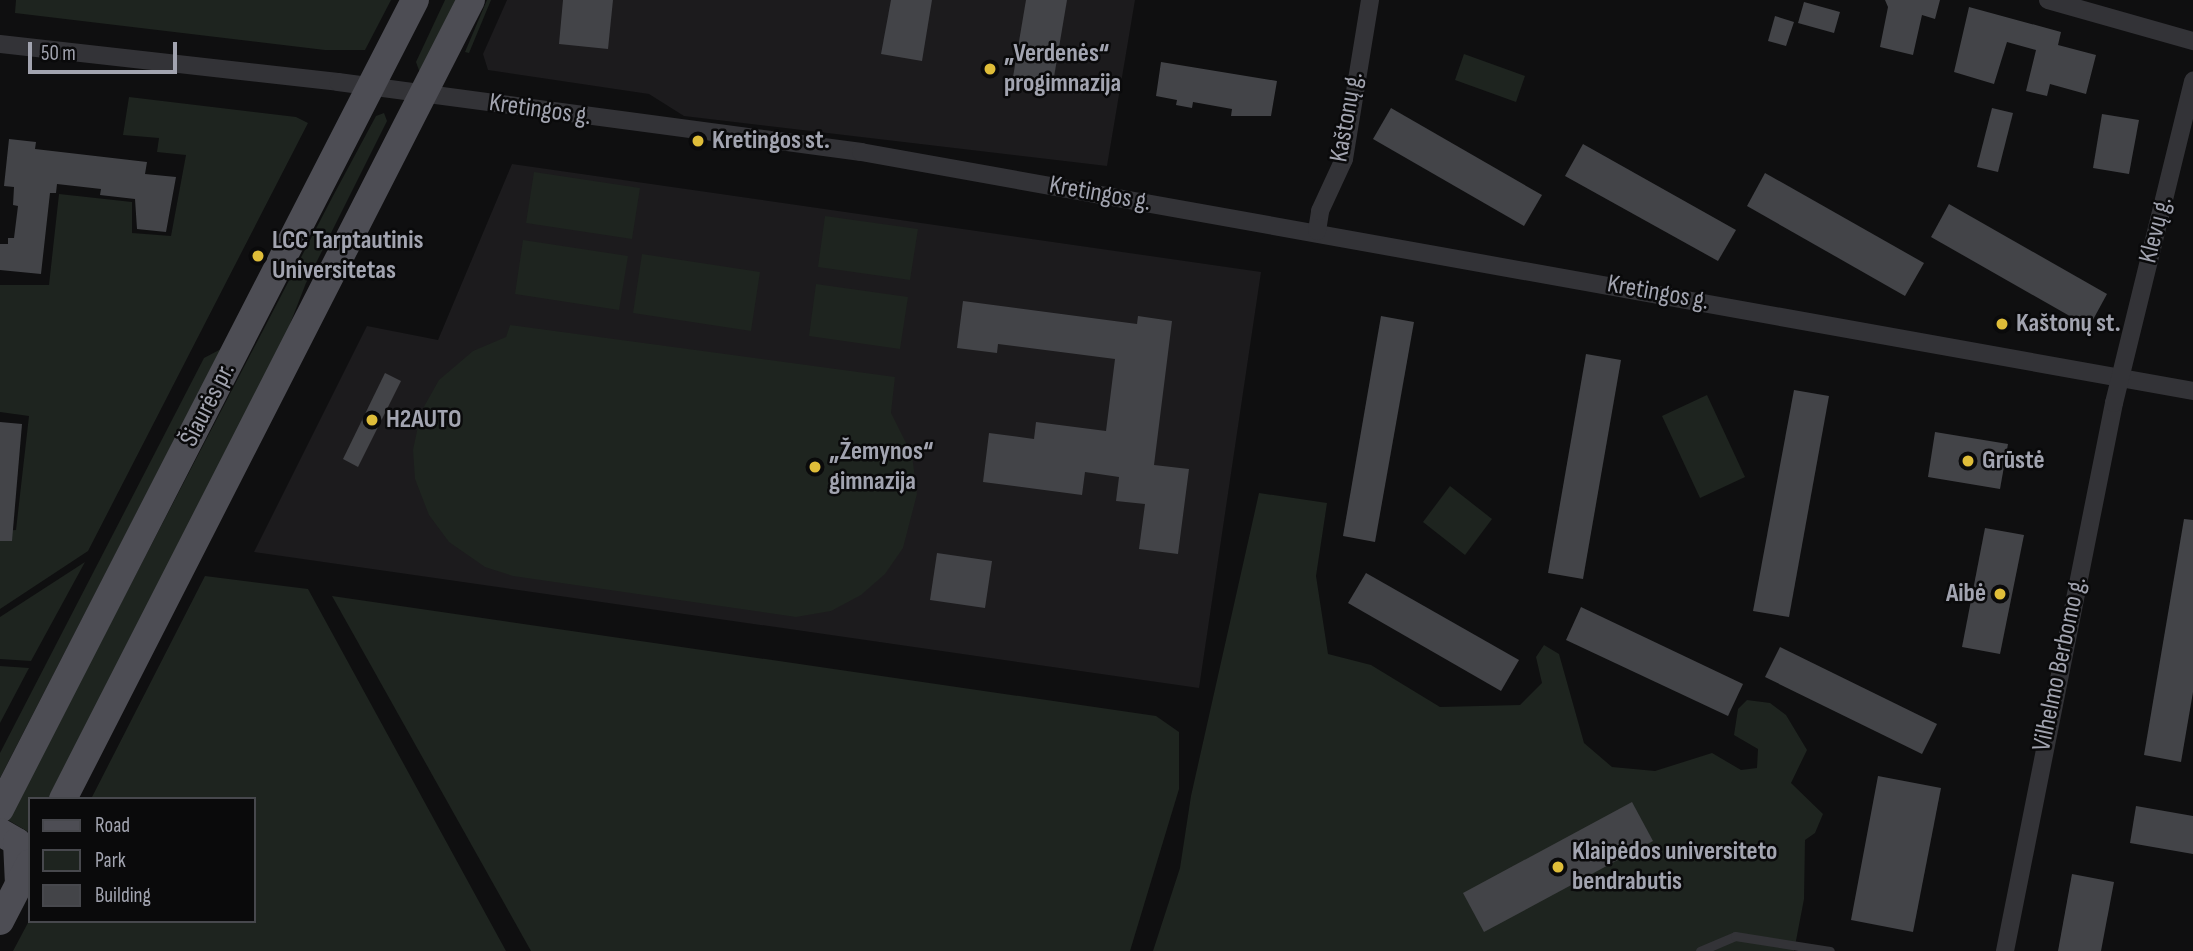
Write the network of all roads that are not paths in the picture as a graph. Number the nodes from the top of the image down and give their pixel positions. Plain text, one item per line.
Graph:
1 (415, 0) edge
2 (471, 0) edge
3 (1370, 0) edge
4 (2048, 0) edge
5 (2193, 41) edge
6 (0, 44) edge
7 (2193, 81) edge
8 (370, 87) junction
9 (424, 95) junction
10 (1317, 231) junction
11 (2120, 378) junction
12 (2193, 391) edge
13 (65, 797) edge
14 (0, 809) edge
15 (0, 832) edge
16 (24, 874) edge
17 (0, 921) edge
18 (1700, 951) edge
19 (1830, 951) edge
20 (2006, 951) edge

1 - 8 main road, Šiaurės pr.
2 - 9 main road, Šiaurės pr.
3 - 10 street, Kaštonų g.
4 - 5 street
6 - 8 street, Kretingos g.
7 - 11 street, Klevų g.
8 - 9 street, Kretingos g.
8 - 14 main road, Šiaurės pr.
9 - 10 street, Kretingos g.
9 - 13 main road, Šiaurės pr.
10 - 11 street, Kretingos g.
11 - 12 street, Kretingos g.
11 - 20 street, Vilhelmo Berbomo g.
15 - 16 main road
16 - 17 main road
18 - 19 lane

